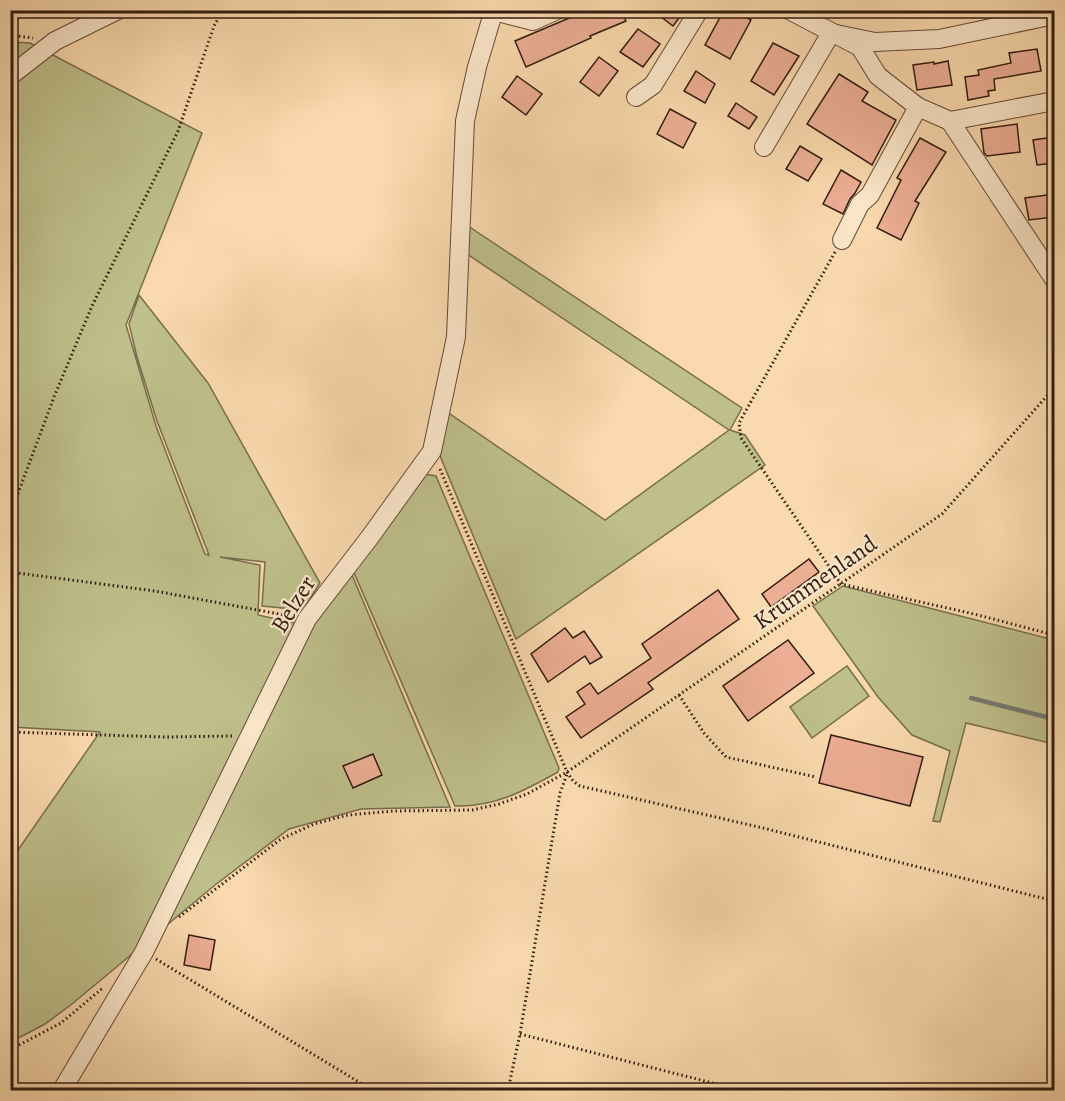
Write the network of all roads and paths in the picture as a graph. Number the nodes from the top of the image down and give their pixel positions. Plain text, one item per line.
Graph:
1 (118, 10) edge
2 (223, 10) edge
3 (232, 10) edge
4 (264, 10) edge
5 (557, 10) edge
6 (699, 10) edge
7 (789, 10) edge
8 (494, 11) edge
9 (1051, 16) edge
10 (831, 33) junction
11 (1054, 59) edge
12 (10, 76) edge
13 (636, 97) dead end
14 (1054, 101) edge
15 (918, 107) junction
16 (950, 121) junction
17 (764, 147) dead end
18 (842, 240) joint
19 (1054, 279) edge
20 (1054, 388) edge
21 (432, 451) junction
22 (10, 515) edge
23 (10, 572) edge
24 (841, 584) junction
25 (307, 619) junction
26 (1054, 635) edge
27 (679, 695) junction
28 (10, 732) edge
29 (250, 735) junction
30 (567, 772) junction
31 (816, 777) dead end
32 (1054, 901) edge
33 (178, 918) dead end
34 (144, 952) junction
35 (111, 981) dead end
36 (520, 1034) junction
37 (10, 1045) edge
38 (62, 1090) edge
39 (372, 1090) edge
40 (508, 1090) edge
41 (740, 1090) edge

1 - 12 street
2 - 22 path
3 - 4 path
5 - 8 street
6 - 13 street
7 - 10 street
8 - 21 street, Belzer
9 - 10 street
9 - 11 path
10 - 15 street
10 - 17 street
14 - 16 street
15 - 16 street
15 - 18 street
16 - 19 street
18 - 24 path
20 - 24 path, Krummenland
21 - 25 street, Belzer
21 - 30 path
23 - 25 path
24 - 26 path
24 - 27 path, Krummenland
25 - 29 street, Belzer
27 - 30 path, Krummenland
27 - 31 path
28 - 29 path
29 - 34 street, Belzer
30 - 32 path
30 - 33 path, Krummenland
30 - 36 path
34 - 38 street, Belzer
34 - 39 path
35 - 37 path
36 - 40 path
36 - 41 path

